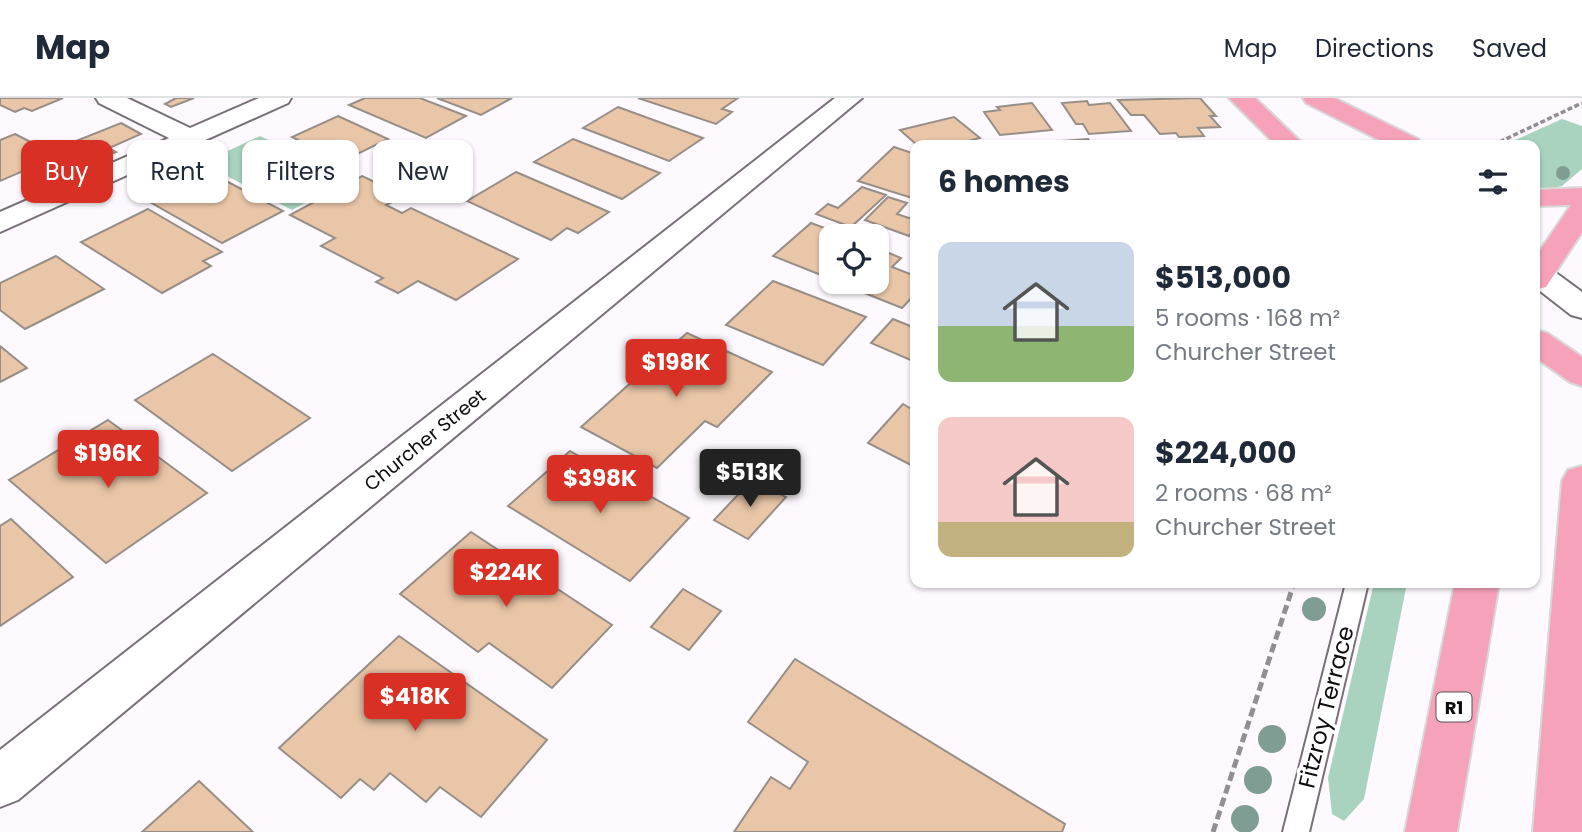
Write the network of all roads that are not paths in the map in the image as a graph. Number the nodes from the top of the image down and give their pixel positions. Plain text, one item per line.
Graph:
1 (108, 98) edge
2 (279, 98) edge
3 (850, 98) edge
4 (1241, 98) edge
5 (1297, 98) edge
6 (1315, 98) edge
7 (190, 138) junction
8 (1286, 140) edge
9 (1356, 140) edge
10 (1399, 140) edge
11 (1582, 196) edge
12 (1540, 198) edge
13 (1582, 210) edge
14 (0, 223) edge
15 (1540, 270) edge
16 (1540, 279) edge
17 (1582, 308) edge
18 (1540, 345) edge
19 (1582, 374) edge
20 (1582, 481) edge
21 (1356, 588) edge
22 (1476, 588) edge
23 (0, 782) edge
24 (1296, 832) edge
25 (1431, 832) edge
26 (1559, 832) edge

1 - 7 street
2 - 7 street
3 - 23 street, Churcher Street
4 - 8 highway
5 - 9 highway
6 - 10 highway
7 - 14 street
11 - 12 highway
13 - 15 highway
16 - 17 street
18 - 19 highway
20 - 26 highway
21 - 24 lane, Fitzroy Terrace
22 - 25 highway, R1

